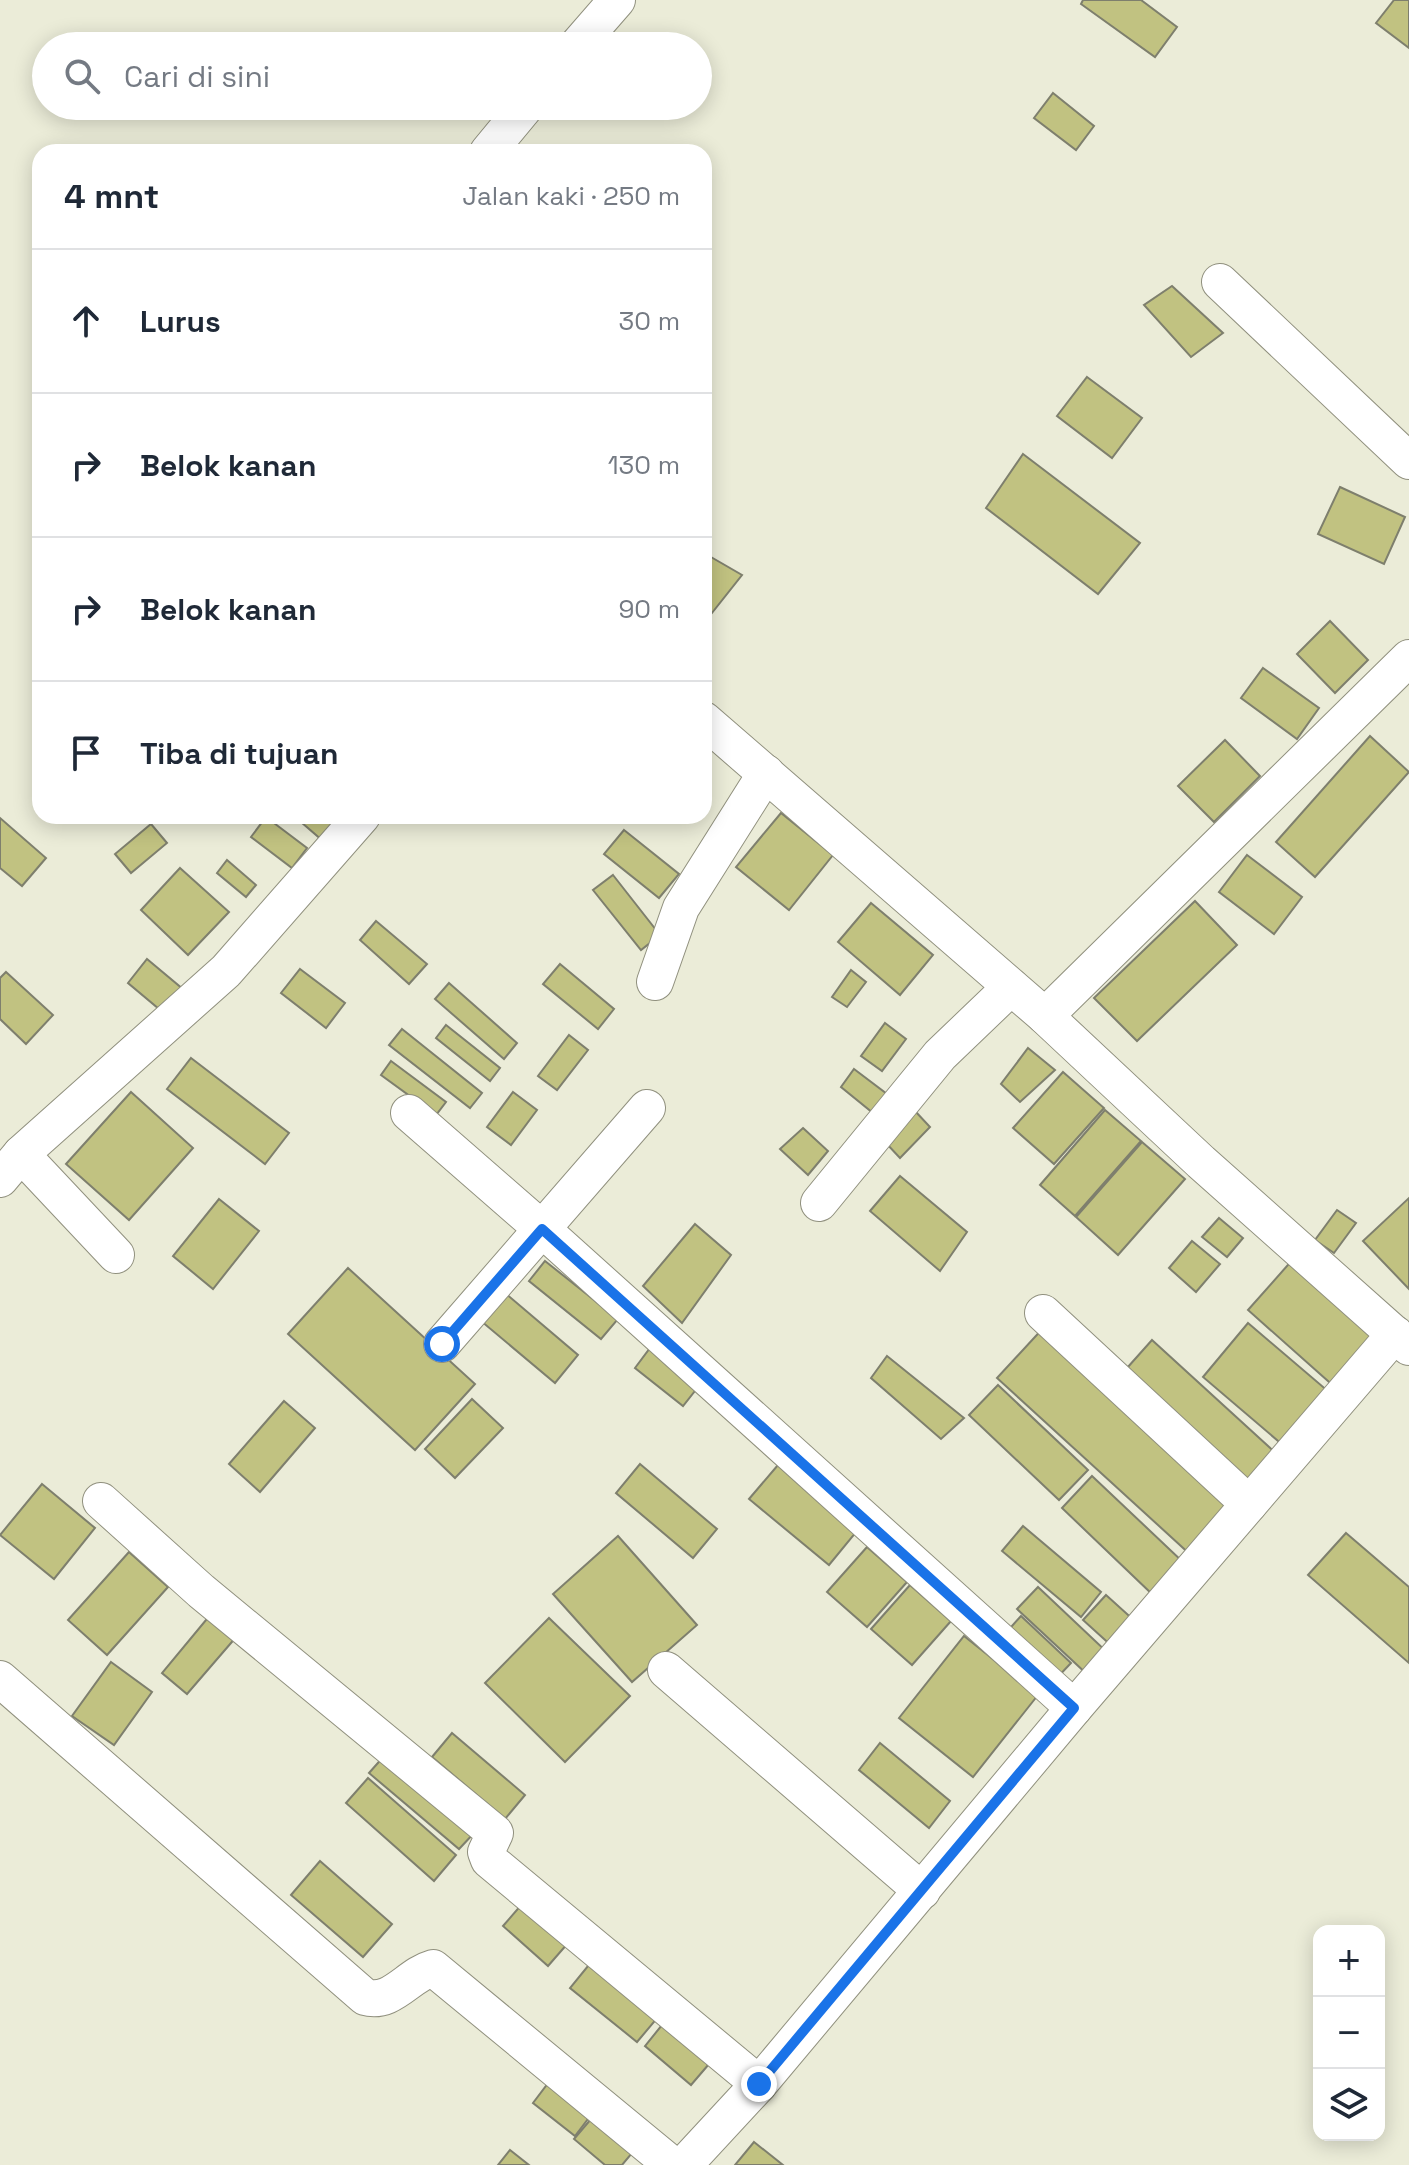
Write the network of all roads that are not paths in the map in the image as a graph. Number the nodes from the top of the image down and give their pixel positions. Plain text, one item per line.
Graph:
1 (617, 0) edge
2 (589, 32) edge
3 (514, 120) edge
4 (495, 144) edge
5 (1220, 282) dead end
6 (1409, 461) edge
7 (1409, 658) edge
8 (712, 727) edge
9 (766, 773) junction
10 (355, 824) edge
11 (655, 982) dead end
12 (1011, 987) junction
13 (1045, 1016) junction
14 (647, 1108) dead end
15 (409, 1113) dead end
16 (11, 1167) edge
17 (819, 1203) dead end
18 (542, 1229) junction
19 (116, 1255) dead end
20 (1043, 1313) dead end
21 (1402, 1341) edge
22 (442, 1344) dead end
23 (101, 1501) dead end
24 (1249, 1504) junction
25 (666, 1670) dead end
26 (0, 1679) edge
27 (1074, 1708) junction
28 (922, 1891) junction
29 (759, 2084) junction
30 (672, 2165) edge
31 (684, 2165) edge

1 - 2 street
3 - 4 street
5 - 6 street
7 - 13 street
8 - 9 street
9 - 11 street
9 - 12 street
10 - 16 street
12 - 13 street
12 - 17 street
13 - 21 street
14 - 18 street
15 - 18 street
16 - 19 street
18 - 22 street
18 - 27 street
20 - 24 street
21 - 24 street
23 - 29 street
24 - 27 street
25 - 28 street
26 - 30 street
27 - 28 street
28 - 29 street
29 - 31 street

